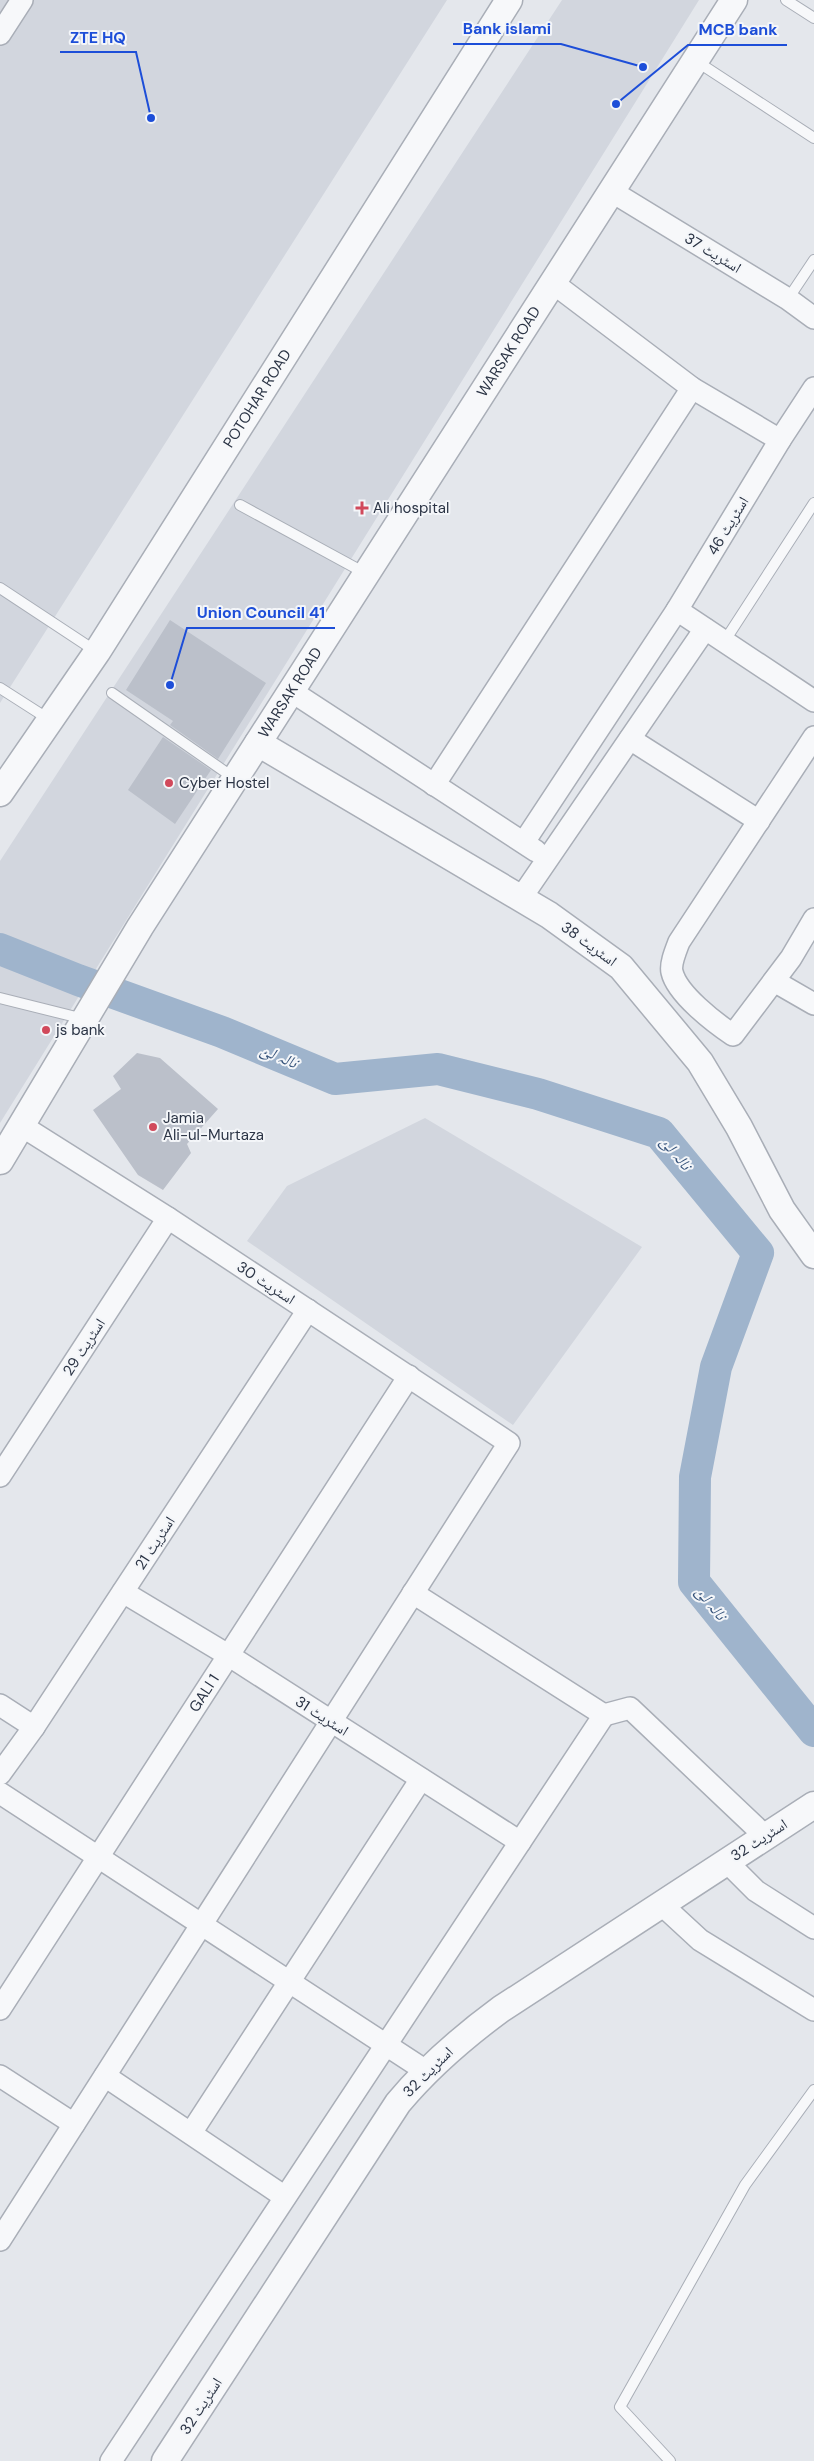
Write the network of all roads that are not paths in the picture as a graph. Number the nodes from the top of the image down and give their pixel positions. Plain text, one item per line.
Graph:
1 (22, 0) edge
2 (509, 0) edge
3 (734, 0) edge
4 (786, 0) edge
5 (800, 4) edge
6 (814, 18) edge
7 (0, 34) edge
8 (695, 60) junction
9 (814, 138) edge
10 (611, 191) junction
11 (814, 260) edge
12 (553, 283) junction
13 (788, 298) junction
14 (814, 318) edge
15 (692, 388) junction
16 (814, 388) edge
17 (780, 440) junction
18 (240, 505) dead end
19 (814, 505) edge
20 (366, 574) junction
21 (0, 588) edge
22 (678, 610) junction
23 (705, 629) junction
24 (724, 642) junction
25 (97, 652) junction
26 (0, 688) edge
27 (291, 691) junction
28 (112, 693) dead end
29 (814, 700) edge
30 (51, 721) junction
31 (814, 738) edge
32 (630, 739) junction
33 (258, 743) junction
34 (235, 778) junction
35 (434, 785) junction
36 (0, 793) edge
37 (759, 821) junction
38 (524, 842) junction
39 (548, 860) junction
40 (521, 898) junction
41 (814, 919) edge
42 (774, 981) junction
43 (0, 998) edge
44 (814, 1004) edge
45 (89, 1013) junction
46 (22, 1126) junction
47 (1, 1157) edge
48 (168, 1218) junction
49 (814, 1255) edge
50 (308, 1310) junction
51 (409, 1376) junction
52 (3, 1466) edge
53 (123, 1592) junction
54 (413, 1593) junction
55 (228, 1655) junction
56 (0, 1704) edge
57 (604, 1715) junction
58 (330, 1722) junction
59 (34, 1727) junction
60 (0, 1774) edge
61 (421, 1779) junction
62 (0, 1793) edge
63 (814, 1805) edge
64 (765, 1836) junction
65 (520, 1842) junction
66 (98, 1857) junction
67 (726, 1861) junction
68 (661, 1904) junction
69 (804, 1916) edge
70 (202, 1924) junction
71 (814, 1928) edge
72 (292, 1982) junction
73 (0, 2009) edge
74 (814, 2010) edge
75 (386, 2044) junction
76 (426, 2071) junction
77 (0, 2076) edge
78 (104, 2076) junction
79 (814, 2090) edge
80 (74, 2124) junction
81 (191, 2133) junction
82 (285, 2198) junction
83 (0, 2240) edge
84 (111, 2461) edge
85 (165, 2461) edge
86 (670, 2461) edge

1 - 7 street
2 - 25 street, POTOHAR ROAD
3 - 8 street, WARSAK ROAD
4 - 5 lane
5 - 6 lane
8 - 9 lane
8 - 10 street, WARSAK ROAD
10 - 12 street, WARSAK ROAD
10 - 13 street, اسٹریٹ 37
11 - 13 lane
12 - 15 street
12 - 20 street, WARSAK ROAD
13 - 14 street, اسٹریٹ 37
15 - 17 street
15 - 35 street
16 - 17 street, اسٹریٹ 46
17 - 22 street, اسٹریٹ 46
18 - 20 lane
19 - 24 lane
20 - 27 street, WARSAK ROAD
21 - 25 lane
22 - 23 street
22 - 38 street, اسٹریٹ 46
23 - 24 street
23 - 32 street
24 - 29 street
25 - 30 street, POTOHAR ROAD
26 - 30 lane
27 - 33 street, WARSAK ROAD
27 - 35 street
28 - 34 lane
30 - 36 street, POTOHAR ROAD
31 - 37 street
32 - 37 street
32 - 39 street
33 - 34 street, WARSAK ROAD
33 - 40 street, اسٹریٹ 38
34 - 45 street, WARSAK ROAD
35 - 38 street
37 - 42 street
38 - 39 street
39 - 40 street
40 - 49 street, اسٹریٹ 38
41 - 42 street
42 - 44 street
43 - 45 lane
45 - 46 street, WARSAK ROAD
46 - 47 street, WARSAK ROAD
46 - 48 street, اسٹریٹ 30
48 - 50 street, اسٹریٹ 30
48 - 52 street, اسٹریٹ 29
50 - 51 street, اسٹریٹ 30
50 - 53 street, اسٹریٹ 21
51 - 54 street, اسٹریٹ 30
51 - 55 street, GALI 1
53 - 55 street, اسٹریٹ 31
53 - 59 street, اسٹریٹ 21
54 - 57 street
54 - 58 street
55 - 58 street, اسٹریٹ 31
55 - 66 street, GALI 1
56 - 59 street
57 - 64 street
57 - 65 street
58 - 61 street, اسٹریٹ 31
58 - 70 street
59 - 60 street, اسٹریٹ 21
61 - 65 street, اسٹریٹ 31
61 - 72 street
62 - 66 street
63 - 64 street, اسٹریٹ 32
64 - 67 street, اسٹریٹ 32
65 - 75 street
66 - 70 street
66 - 73 street, GALI 1
67 - 68 street, اسٹریٹ 32
67 - 69 street
68 - 74 street
68 - 76 street, اسٹریٹ 32
69 - 71 street
70 - 72 street
70 - 78 street
72 - 75 street
72 - 81 street
75 - 76 street
75 - 82 street
76 - 85 street, اسٹریٹ 32
77 - 80 street
78 - 80 street
78 - 81 street
79 - 86 lane
80 - 83 street
81 - 82 street
82 - 84 street

